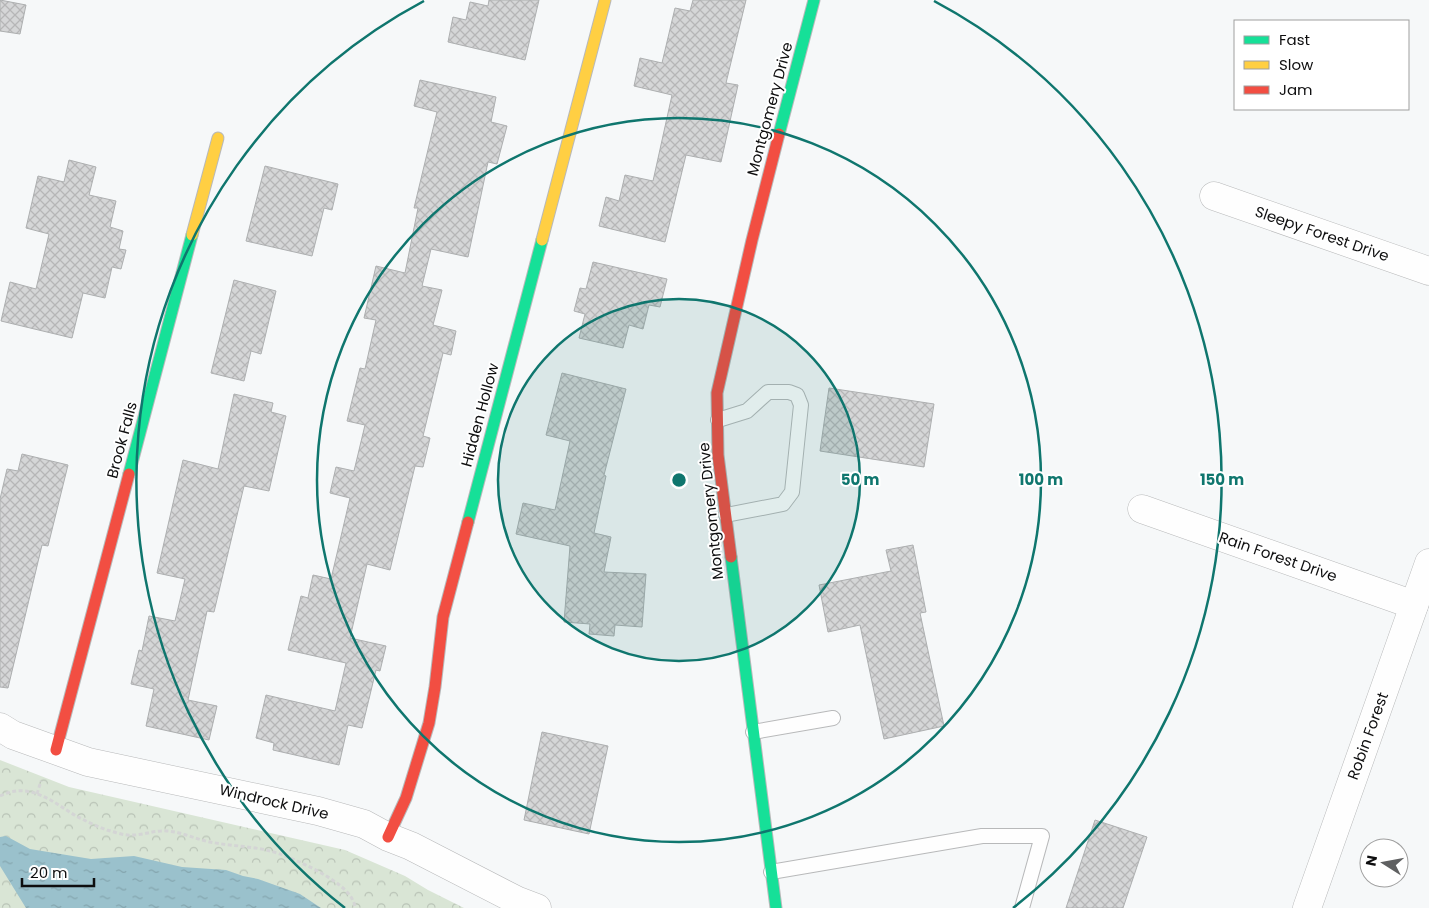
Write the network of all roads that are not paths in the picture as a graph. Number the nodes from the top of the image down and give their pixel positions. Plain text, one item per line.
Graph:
1 (605, 0) edge
2 (814, 0) edge
3 (218, 138) dead end
4 (1214, 196) dead end
5 (1429, 271) edge
6 (718, 420) junction
7 (1142, 508) dead end
8 (726, 515) junction
9 (1429, 563) edge
10 (1414, 605) junction
11 (832, 718) dead end
12 (0, 727) edge
13 (753, 732) junction
14 (56, 750) junction
15 (388, 837) junction
16 (772, 872) junction
17 (537, 908) edge
18 (776, 908) edge
19 (1022, 908) edge
20 (1307, 908) edge

1 - 15 street, Hidden Hollow
2 - 6 street, Montgomery Drive
3 - 14 street, Brook Falls
4 - 5 street, Sleepy Forest Drive
6 - 8 street, Montgomery Drive
6 - 8 lane
7 - 10 street, Rain Forest Drive
8 - 13 street, Montgomery Drive
9 - 10 street, Robin Forest
10 - 20 street, Robin Forest
11 - 13 lane
12 - 14 street, Windrock Drive
13 - 16 street, Montgomery Drive
14 - 15 street, Windrock Drive
15 - 17 street, Windrock Drive
16 - 18 street, Montgomery Drive
16 - 19 lane

